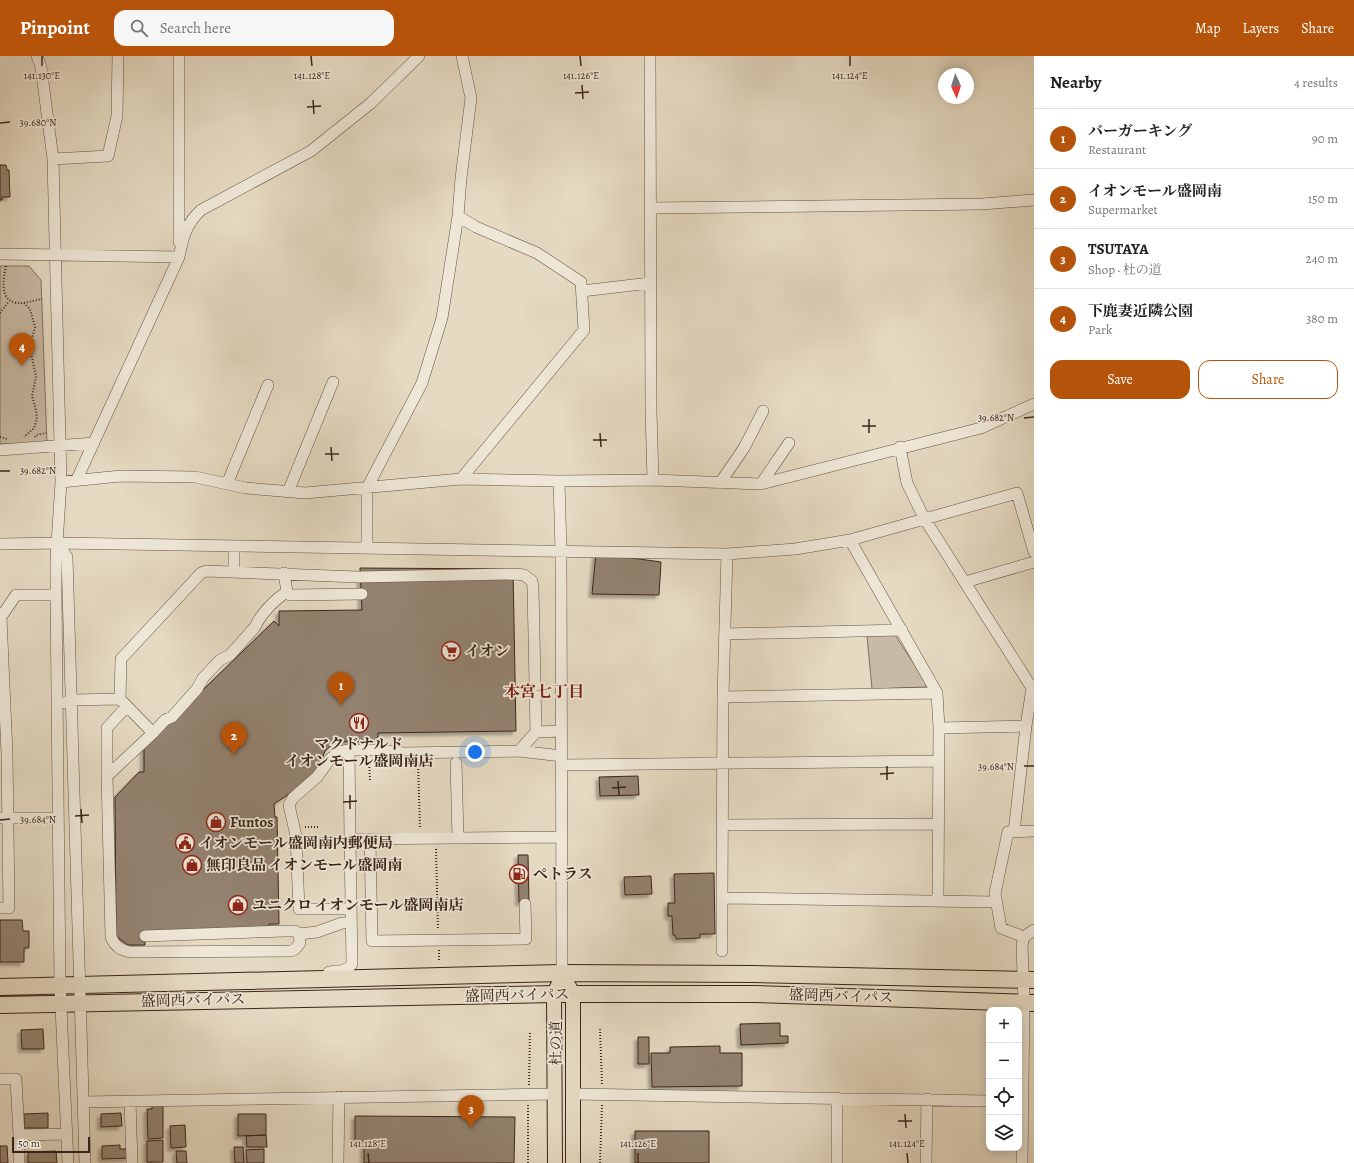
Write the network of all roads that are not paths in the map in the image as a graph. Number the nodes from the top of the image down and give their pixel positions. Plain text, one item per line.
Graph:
1 (37, 56) edge
2 (118, 56) edge
3 (179, 56) edge
4 (419, 56) edge
5 (462, 56) edge
6 (650, 56) edge
7 (53, 158) junction
8 (1034, 200) edge
9 (651, 208) junction
10 (458, 216) junction
11 (0, 254) edge
12 (56, 255) junction
13 (179, 257) junction
14 (650, 283) junction
15 (582, 291) junction
16 (333, 382) dead end
17 (268, 385) dead end
18 (1034, 404) edge
19 (763, 411) dead end
20 (94, 443) junction
21 (789, 443) dead end
22 (59, 447) junction
23 (900, 447) junction
24 (0, 450) edge
25 (461, 479) junction
26 (77, 480) junction
27 (653, 480) junction
28 (560, 481) junction
29 (61, 482) junction
30 (720, 483) junction
31 (227, 484) junction
32 (761, 484) junction
33 (367, 488) junction
34 (288, 492) junction
35 (924, 518) junction
36 (1030, 525) edge
37 (850, 540) junction
38 (58, 543) junction
39 (0, 544) edge
40 (234, 546) junction
41 (367, 548) junction
42 (561, 551) junction
43 (1034, 552) edge
44 (727, 554) junction
45 (1034, 562) edge
46 (234, 571) junction
47 (284, 573) junction
48 (965, 582) junction
49 (287, 592) junction
50 (362, 594) dead end
51 (56, 595) junction
52 (902, 630) junction
53 (725, 634) junction
54 (1033, 688) edge
55 (2, 692) edge
56 (937, 693) junction
57 (723, 697) junction
58 (71, 700) junction
59 (124, 703) junction
60 (1026, 726) junction
61 (939, 728) junction
62 (562, 731) junction
63 (536, 732) junction
64 (153, 733) junction
65 (349, 750) junction
66 (519, 751) junction
67 (3, 754) edge
68 (562, 760) junction
69 (939, 761) junction
70 (456, 763) dead end
71 (723, 764) junction
72 (108, 776) junction
73 (58, 788) junction
74 (4, 818) edge
75 (58, 818) junction
76 (938, 824) junction
77 (723, 825) junction
78 (1034, 831) edge
79 (1014, 832) junction
80 (562, 837) junction
81 (458, 838) junction
82 (350, 839) junction
83 (370, 839) junction
84 (722, 898) junction
85 (938, 900) junction
86 (995, 902) junction
87 (525, 904) dead end
88 (0, 908) edge
89 (351, 909) junction
90 (351, 922) junction
91 (1034, 930) edge
92 (299, 934) junction
93 (145, 936) dead end
94 (1024, 937) junction
95 (722, 951) dead end
96 (562, 973) junction
97 (1029, 979) edge
98 (256, 980) junction
99 (60, 985) junction
100 (80, 985) junction
101 (0, 987) edge
102 (554, 994) junction
103 (573, 994) junction
104 (80, 1002) junction
105 (61, 1003) junction
106 (1029, 1003) edge
107 (0, 1005) edge
108 (0, 1079) edge
109 (555, 1094) junction
110 (573, 1094) junction
111 (339, 1097) junction
112 (837, 1098) junction
113 (927, 1099) junction
114 (130, 1101) junction
115 (986, 1101) edge
116 (84, 1102) junction
117 (1025, 1102) edge
118 (67, 1134) junction
119 (19, 1135) junction
120 (19, 1163) edge
121 (68, 1163) edge
122 (85, 1163) edge
123 (132, 1163) edge
124 (338, 1163) edge
125 (555, 1163) edge
126 (572, 1163) edge
127 (837, 1163) edge
128 (926, 1163) edge
129 (1022, 1163) edge

1 - 7 street
2 - 7 street
3 - 13 street
4 - 13 street
5 - 10 street
6 - 9 street
7 - 12 street
8 - 9 street
9 - 14 street
10 - 15 street
10 - 33 street
11 - 12 street
12 - 13 street
12 - 22 street
13 - 20 street
14 - 15 street
14 - 27 street
15 - 25 street
16 - 34 street
17 - 31 street
18 - 23 street
19 - 30 street
20 - 22 street
20 - 26 street
21 - 32 street
22 - 24 street
22 - 29 street
23 - 32 street
23 - 35 street
25 - 28 street
25 - 33 street
26 - 29 street
26 - 31 street
27 - 28 street
27 - 30 street
28 - 42 street
29 - 38 street
30 - 32 street
31 - 34 street
33 - 34 street
33 - 41 street
35 - 36 street
35 - 37 street
35 - 48 street
36 - 43 street
37 - 44 street
37 - 52 street
38 - 39 street
38 - 40 street
38 - 51 street
38 - 58 street
40 - 41 street
40 - 46 street
41 - 42 street
42 - 44 street
42 - 62 street
44 - 53 street
45 - 48 street
46 - 47 street
46 - 59 street
47 - 49 street
47 - 63 street
48 - 54 street
49 - 50 street
49 - 64 street
51 - 55 street
51 - 73 street
52 - 53 street
52 - 56 street
53 - 57 street
54 - 60 street
55 - 67 street
56 - 57 street
56 - 61 street
57 - 71 street
58 - 59 street
58 - 73 street
58 - 100 street
59 - 64 street
59 - 72 street
60 - 61 street
60 - 79 street
61 - 69 street
62 - 63 street
62 - 68 street
63 - 66 street
64 - 72 street
65 - 66 street
65 - 82 street
65 - 89 street
66 - 68 street
67 - 74 street
68 - 71 street
68 - 80 street
69 - 71 street
69 - 76 street
70 - 81 street
71 - 77 street
72 - 92 street
73 - 75 street
74 - 75 street
74 - 88 street
75 - 99 street
76 - 77 street
76 - 85 street
77 - 84 street
78 - 79 street
79 - 86 street
80 - 81 street
80 - 96 street
81 - 83 street
82 - 83 street
82 - 89 street
83 - 87 street
84 - 85 street
84 - 95 street
85 - 86 street
86 - 94 street
89 - 90 street
90 - 92 street
90 - 98 street
91 - 94 street
92 - 93 street
94 - 97 street
96 - 97 highway, 盛岡西バイパス
96 - 98 highway, 盛岡西バイパス
96 - 102 main road, 杜の道
96 - 103 main road, 杜の道
97 - 106 street
98 - 100 highway, 盛岡西バイパス
99 - 100 highway, 盛岡西バイパス
99 - 101 highway, 盛岡西バイパス
99 - 105 street
100 - 104 street
102 - 103 highway, 盛岡西バイパス
102 - 104 highway, 盛岡西バイパス
102 - 109 main road, 杜の道
103 - 106 highway, 盛岡西バイパス
103 - 110 main road, 杜の道
104 - 105 highway, 盛岡西バイパス
104 - 116 street
105 - 107 highway, 盛岡西バイパス
105 - 118 street
106 - 117 street
108 - 119 street
109 - 111 street
109 - 125 main road, 杜の道
110 - 112 street
110 - 126 main road, 杜の道
111 - 114 street
111 - 124 street
112 - 113 street
112 - 127 street
113 - 115 street
113 - 128 street
114 - 116 street
114 - 123 street
116 - 122 street
117 - 129 street
118 - 119 street
118 - 121 street
119 - 120 street

